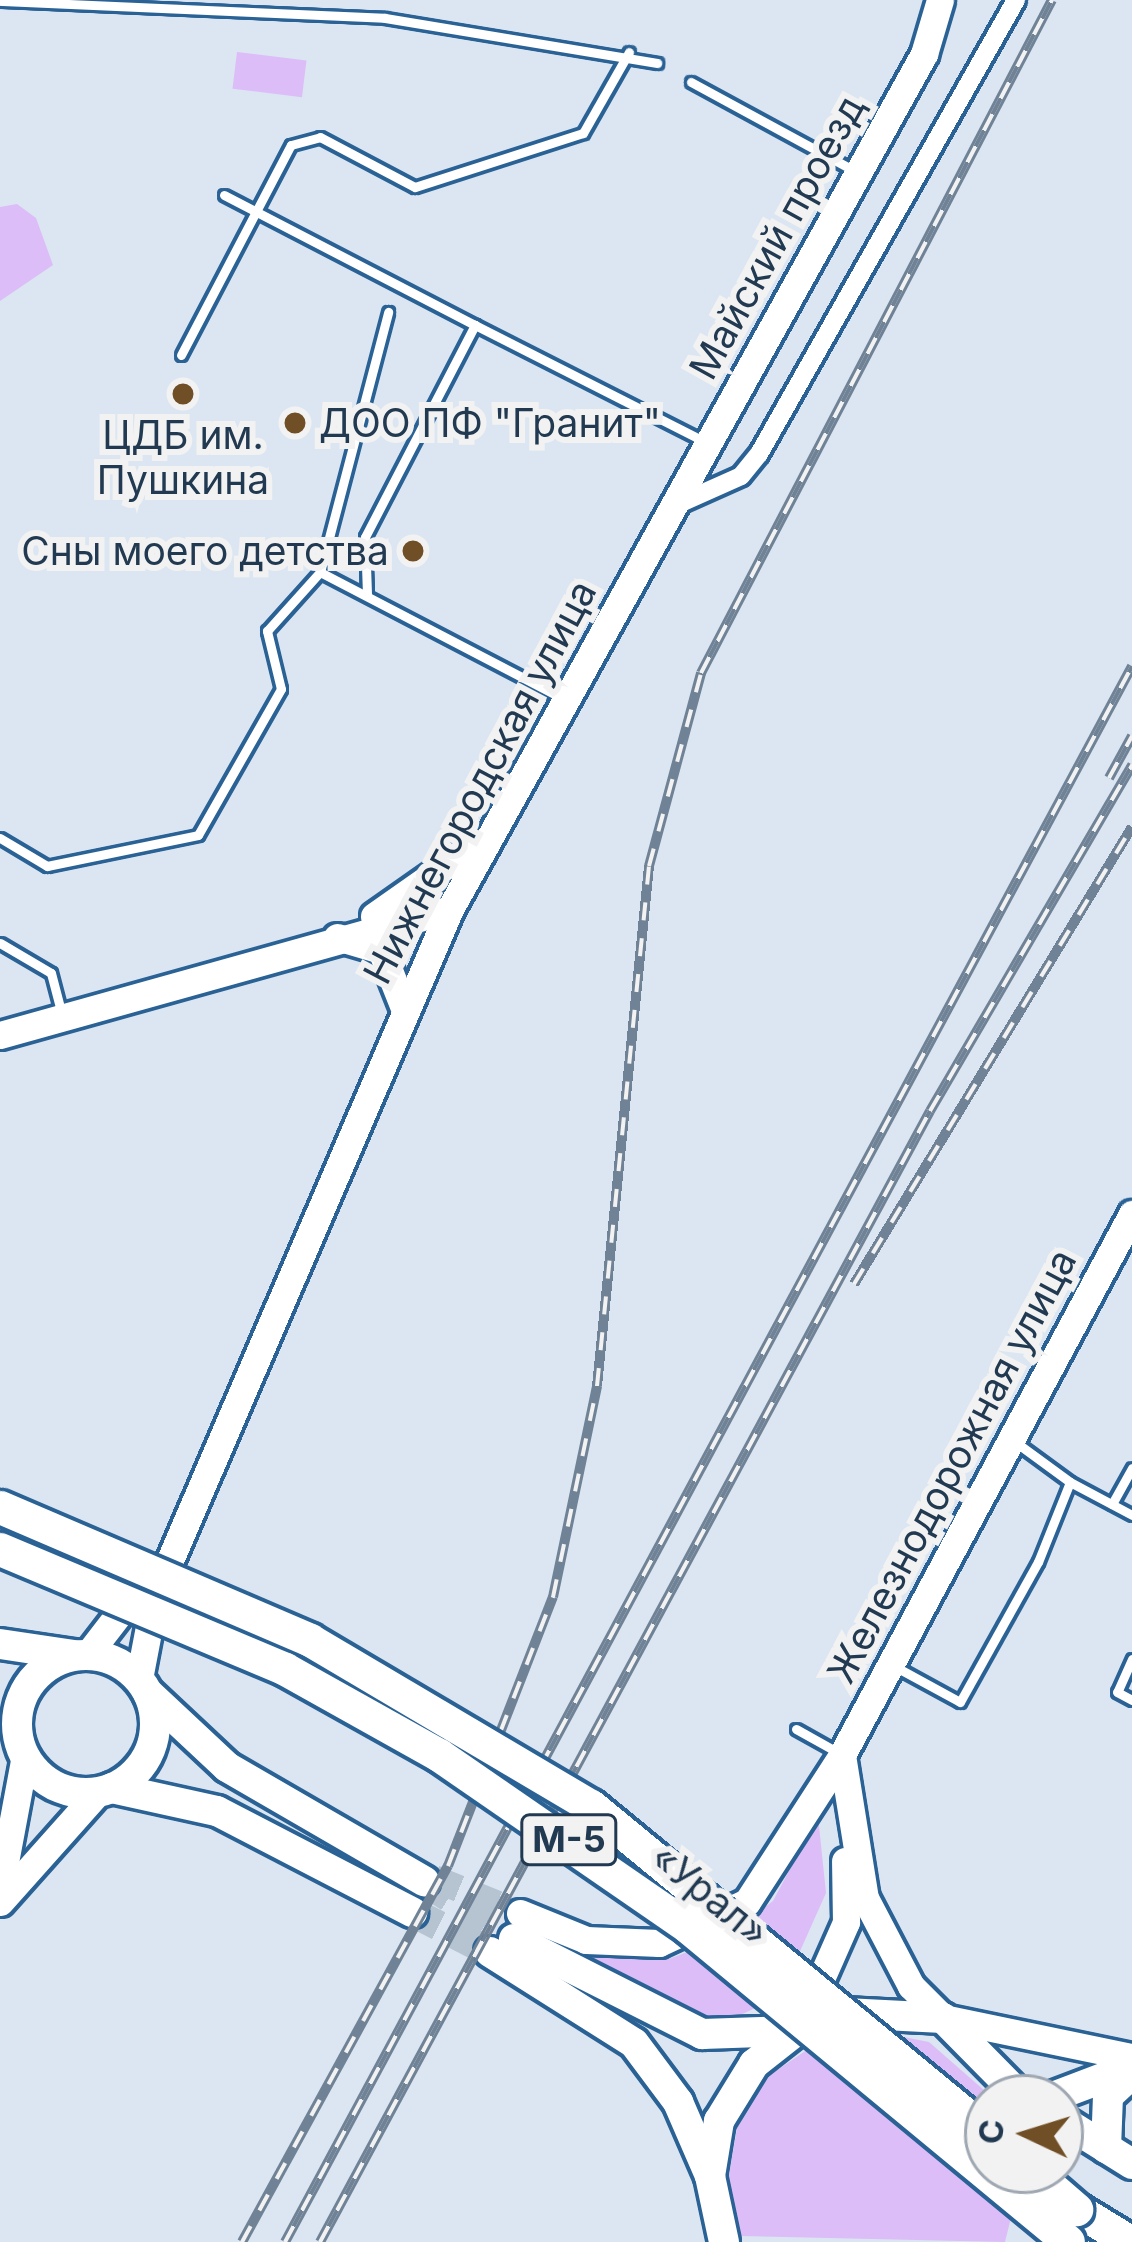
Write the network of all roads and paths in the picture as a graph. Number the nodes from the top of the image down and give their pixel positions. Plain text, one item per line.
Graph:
1 (940, 0) edge
2 (1016, 0) edge
3 (0, 1) edge
4 (629, 52) junction
5 (658, 63) dead end
6 (691, 82) dead end
7 (858, 172) junction
8 (224, 195) dead end
9 (256, 212) junction
10 (388, 312) dead end
11 (475, 325) junction
12 (181, 355) dead end
13 (707, 442) junction
14 (670, 508) junction
15 (320, 572) junction
16 (367, 594) junction
17 (564, 699) junction
18 (491, 829) junction
19 (0, 838) edge
20 (450, 909) junction
21 (333, 936) junction
22 (0, 944) edge
23 (404, 1008) junction
24 (62, 1016) junction
25 (0, 1035) edge
26 (1129, 1227) edge
27 (1010, 1438) junction
28 (1132, 1468) edge
29 (1070, 1482) junction
30 (196, 1500) junction
31 (1112, 1504) junction
32 (0, 1507) edge
33 (1132, 1515) edge
34 (0, 1549) edge
35 (0, 1644) edge
36 (81, 1655) junction
37 (1132, 1659) edge
38 (889, 1664) junction
39 (143, 1685) junction
40 (1132, 1700) edge
41 (796, 1729) dead end
42 (15, 1742) edge
43 (842, 1755) junction
44 (105, 1790) junction
45 (429, 1879) tunnel mouth
46 (0, 1889) edge
47 (0, 1902) edge
48 (412, 1912) tunnel mouth
49 (508, 1935) junction
50 (943, 2018) junction
51 (797, 2030) junction
52 (1132, 2057) edge
53 (1132, 2070) edge
54 (998, 2074) edge
55 (1084, 2086) edge
56 (964, 2113) edge
57 (1084, 2134) edge
58 (1119, 2156) edge
59 (710, 2176) junction
60 (1037, 2194) edge
61 (1065, 2194) edge
62 (724, 2242) edge
63 (1026, 2242) edge
64 (1070, 2242) edge
65 (1130, 2242) edge

1 - 7 street, Майский проезд
2 - 14 street
3 - 4 lane
4 - 5 lane
4 - 9 lane
6 - 7 lane
7 - 13 street, Майский проезд
8 - 9 lane
9 - 11 lane
9 - 12 lane
10 - 15 lane
11 - 13 lane
11 - 16 lane
13 - 14 street, Майский проезд
14 - 17 street, Нижнегородская улица
15 - 16 lane
15 - 19 lane
16 - 17 lane
17 - 18 street, Нижнегородская улица
18 - 20 street, Нижнегородская улица
18 - 21 street
20 - 21 street
20 - 23 street, Нижнегородская улица
21 - 23 street
21 - 24 street, Нижнегородская улица
22 - 24 lane
23 - 30 street, Нижнегородская улица
24 - 25 street, Нижнегородская улица
26 - 27 street, Железнодорожная улица
27 - 29 lane
27 - 38 street, Железнодорожная улица
28 - 31 lane
29 - 31 lane
29 - 38 lane
30 - 36 street
30 - 39 street, Нижнегородская улица
31 - 33 lane
32 - 56 highway, «Урал» / М-5, bridge
34 - 64 highway, «Урал» / М-5, bridge
35 - 36 main road
36 - 39 main road
36 - 42 main road
37 - 40 lane
38 - 43 street, Железнодорожная улица
39 - 44 main road
39 - 45 main road
41 - 43 lane
42 - 44 main road
42 - 46 street
43 - 49 street, Железнодорожная улица
43 - 50 street
43 - 51 street
44 - 47 street
44 - 48 main road
49 - 51 main road
49 - 59 main road
50 - 51 main road
50 - 52 street
50 - 54 main road
51 - 59 main road
53 - 55 main road
53 - 58 main road
57 - 58 main road
59 - 62 main road
60 - 63 main road
61 - 65 highway, bridge

